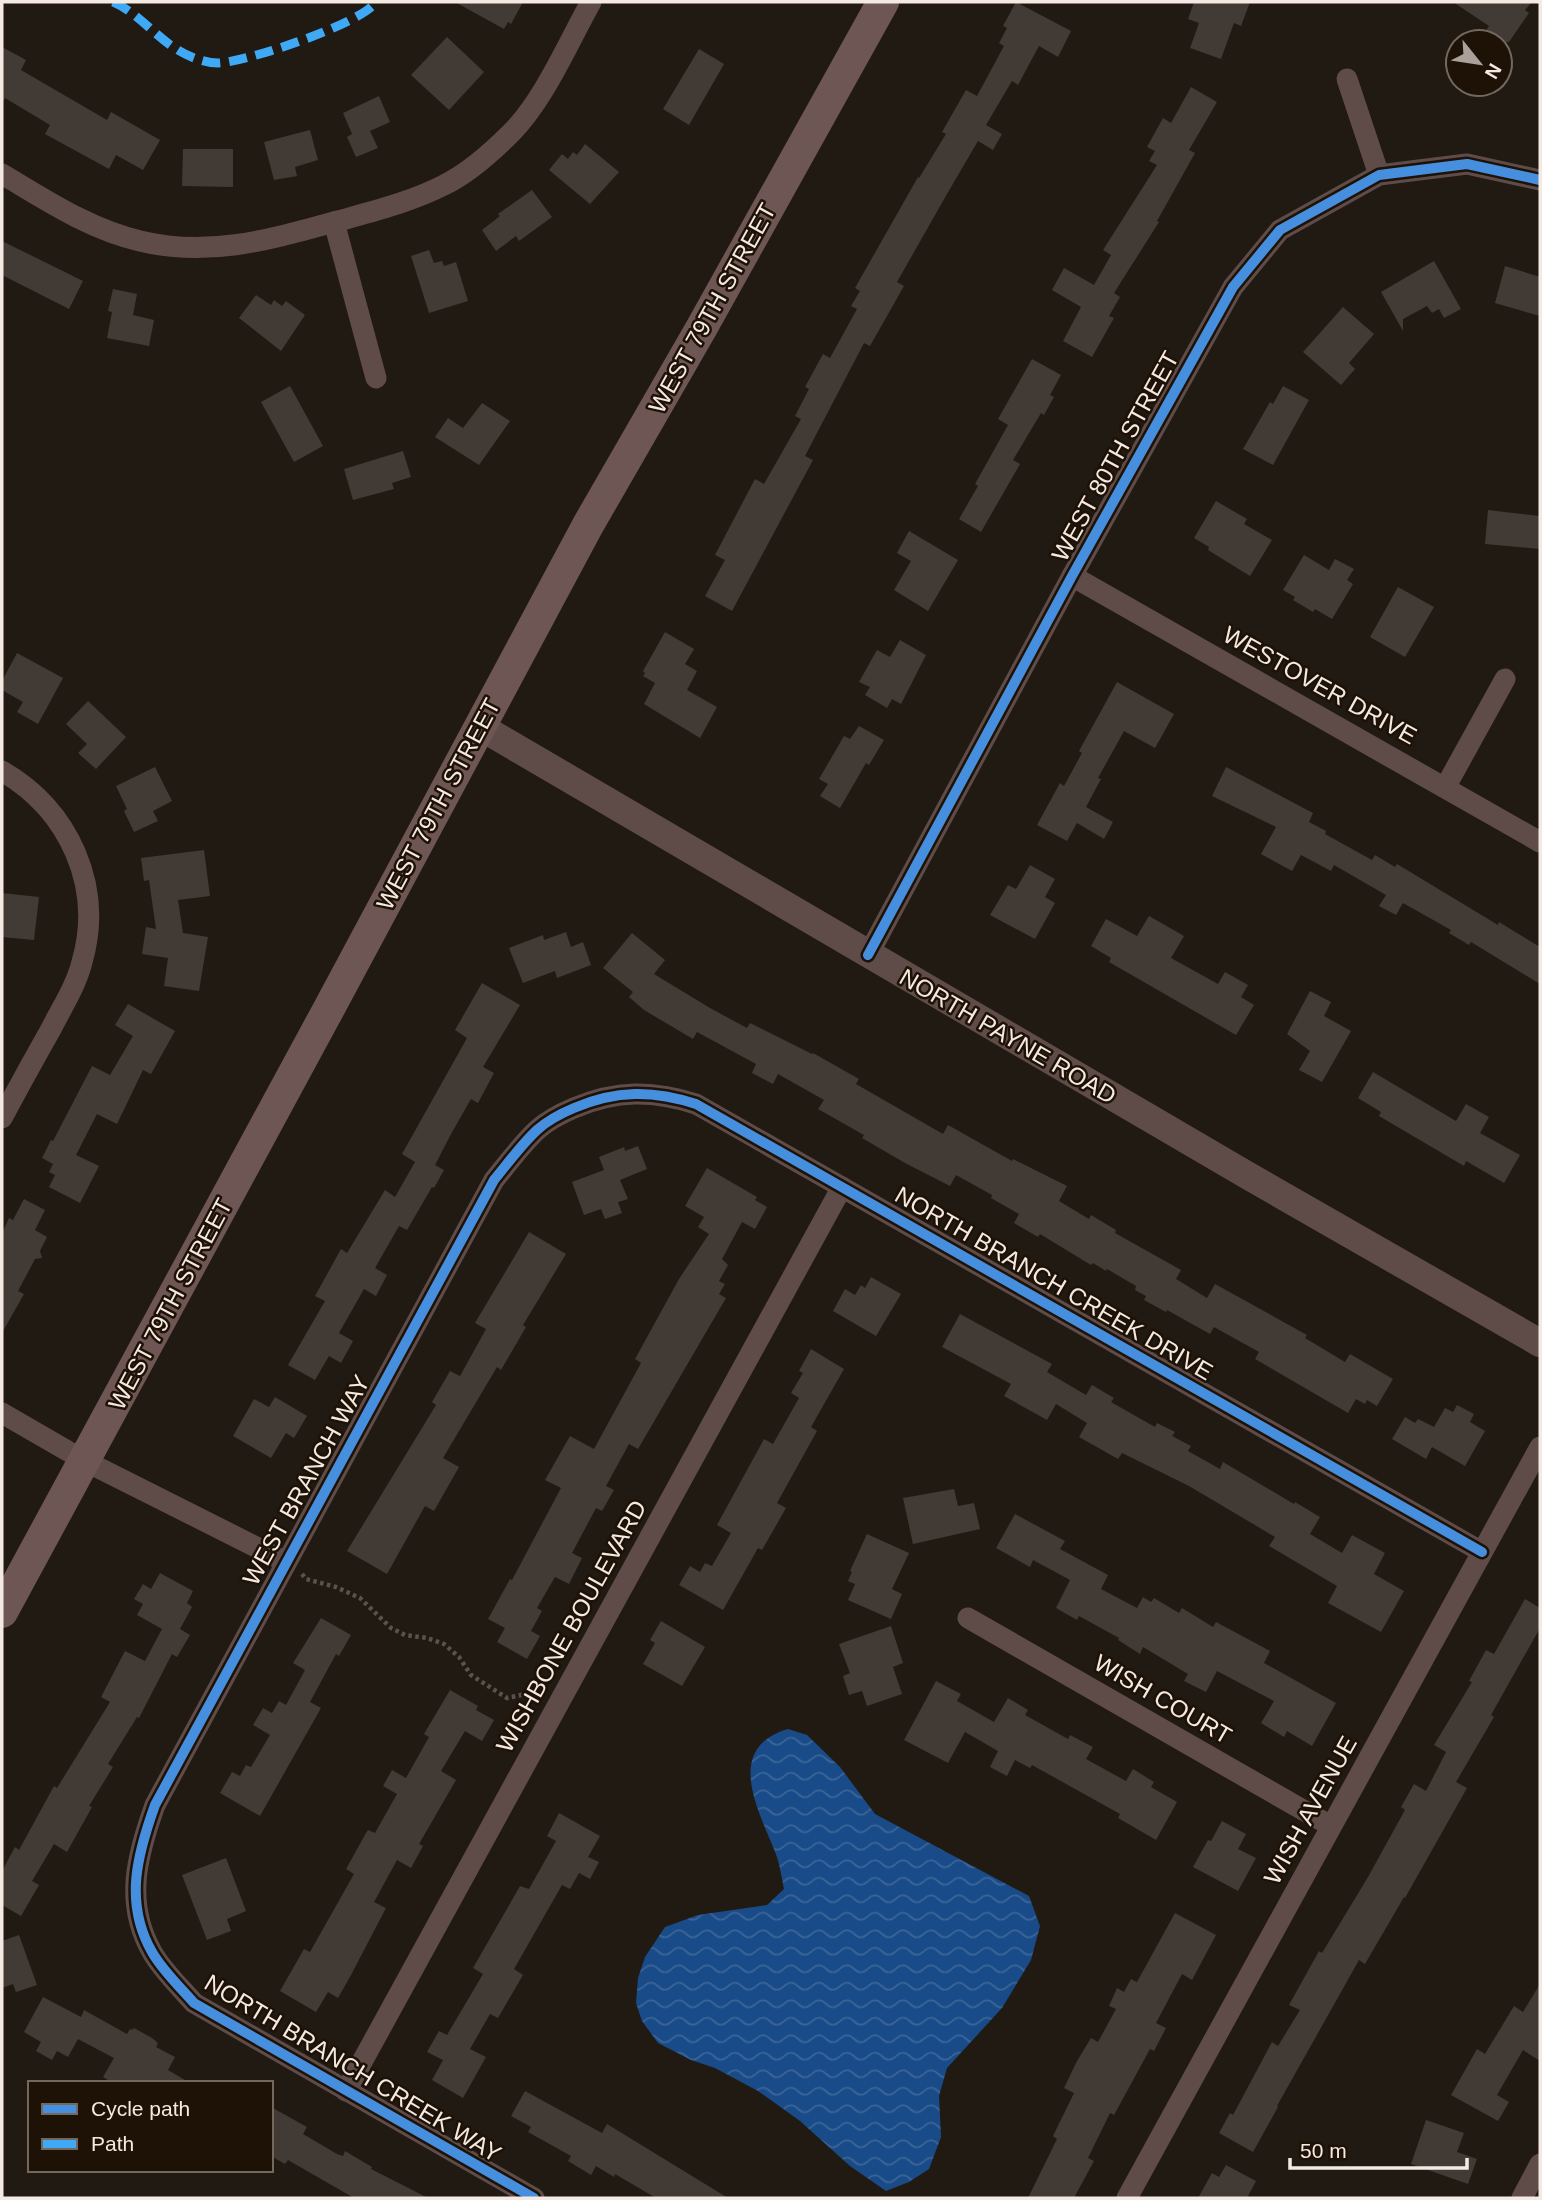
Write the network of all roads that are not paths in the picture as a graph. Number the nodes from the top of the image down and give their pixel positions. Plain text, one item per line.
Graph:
1 (590, 2) edge
2 (883, 2) edge
3 (1347, 79) dead end
4 (2, 174) edge
5 (1379, 175) junction
6 (1540, 180) edge
7 (334, 222) junction
8 (376, 377) dead end
9 (1073, 576) junction
10 (1505, 679) dead end
11 (479, 726) junction
12 (2, 771) edge
13 (1446, 786) junction
14 (1540, 842) edge
15 (868, 955) junction
16 (592, 1100) joint
17 (2, 1118) edge
18 (842, 1186) junction
19 (1540, 1343) edge
20 (2, 1413) edge
21 (1540, 1447) edge
22 (85, 1461) junction
23 (1482, 1552) junction
24 (286, 1562) junction
25 (2, 1612) edge
26 (968, 1618) dead end
27 (1331, 1826) junction
28 (140, 1927) joint
29 (346, 2091) junction
30 (1540, 2164) edge
31 (534, 2198) edge
32 (1127, 2198) edge
33 (1522, 2198) edge

1 - 7 street
2 - 11 main road, WEST 79TH STREET
3 - 5 street
4 - 7 street
5 - 6 street, WEST 80TH STREET
5 - 9 street, WEST 80TH STREET
7 - 8 street
9 - 13 street, WESTOVER DRIVE
9 - 15 street, WEST 80TH STREET
10 - 13 street
11 - 15 street, NORTH PAYNE ROAD
11 - 22 main road, WEST 79TH STREET
12 - 17 street
13 - 14 street, WESTOVER DRIVE
15 - 19 street, NORTH PAYNE ROAD
16 - 18 street, NORTH BRANCH CREEK DRIVE
16 - 24 street, WEST BRANCH WAY
18 - 23 street, NORTH BRANCH CREEK DRIVE
18 - 29 street, WISHBONE BOULEVARD
20 - 22 street
21 - 23 street, WISH AVENUE
22 - 24 street
22 - 25 main road, WEST 79TH STREET
23 - 27 street, WISH AVENUE
24 - 28 street, WEST BRANCH WAY
26 - 27 street, WISH COURT
27 - 32 street, WISH AVENUE
28 - 29 street, NORTH BRANCH CREEK WAY
29 - 31 street, NORTH BRANCH CREEK WAY
30 - 33 street

